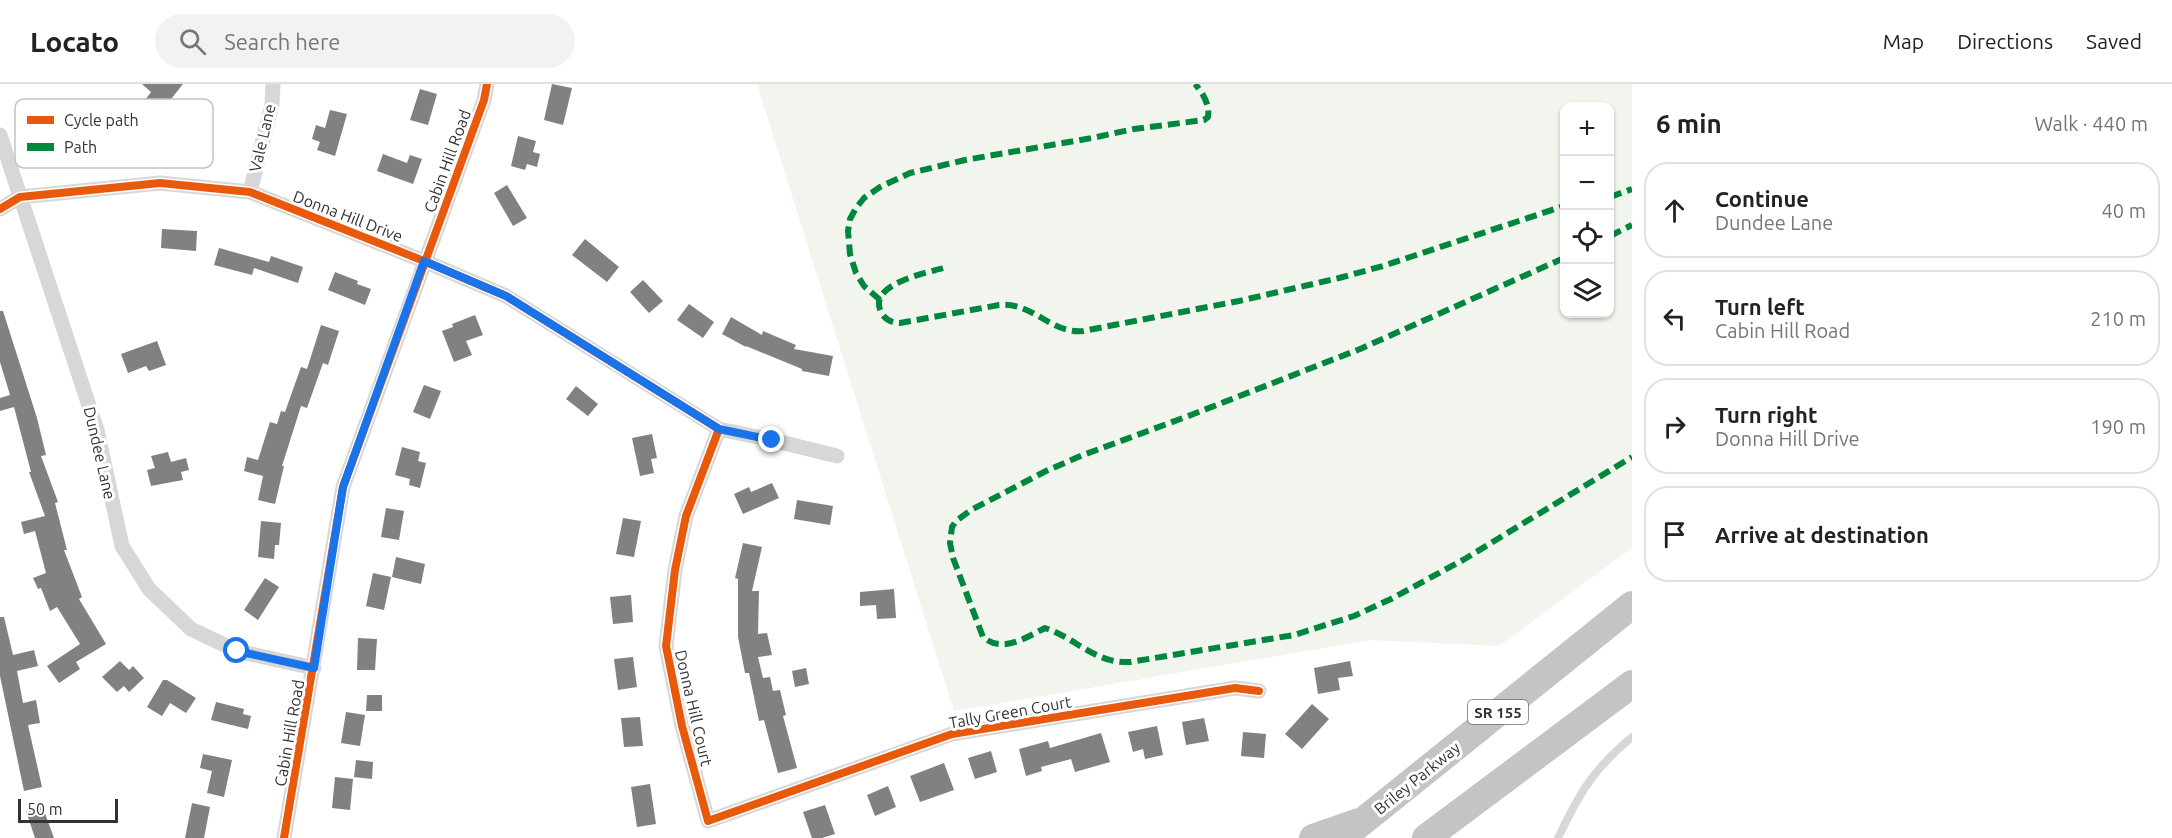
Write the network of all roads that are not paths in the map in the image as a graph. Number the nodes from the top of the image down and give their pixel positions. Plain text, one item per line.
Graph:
1 (273, 84) edge
2 (487, 84) edge
3 (0, 135) edge
4 (250, 192) junction
5 (20, 197) junction
6 (0, 209) edge
7 (424, 261) junction
8 (719, 429) junction
9 (837, 456) dead end
10 (1632, 605) edge
11 (314, 668) junction
12 (1632, 684) edge
13 (1258, 691) dead end
14 (1632, 737) edge
15 (741, 809) joint
16 (1364, 820) junction
17 (284, 838) edge
18 (1313, 838) edge
19 (1342, 838) edge
20 (1426, 838) edge
21 (1558, 838) edge

1 - 4 street, Vale Lane
2 - 7 street, Cabin Hill Road
3 - 5 street, Dundee Lane
4 - 5 street, Donna Hill Drive
4 - 7 street, Donna Hill Drive
5 - 6 street, Donna Hill Drive
5 - 11 street, Dundee Lane
7 - 8 street, Donna Hill Drive
7 - 11 street, Cabin Hill Road
8 - 9 street, Donna Hill Drive
8 - 15 street, Donna Hill Court
10 - 16 highway, Briley Parkway / SR 155
11 - 17 street, Cabin Hill Road
12 - 20 highway
13 - 15 street, Tally Green Court
14 - 21 lane
16 - 18 highway
16 - 19 highway, Briley Parkway / SR 155

